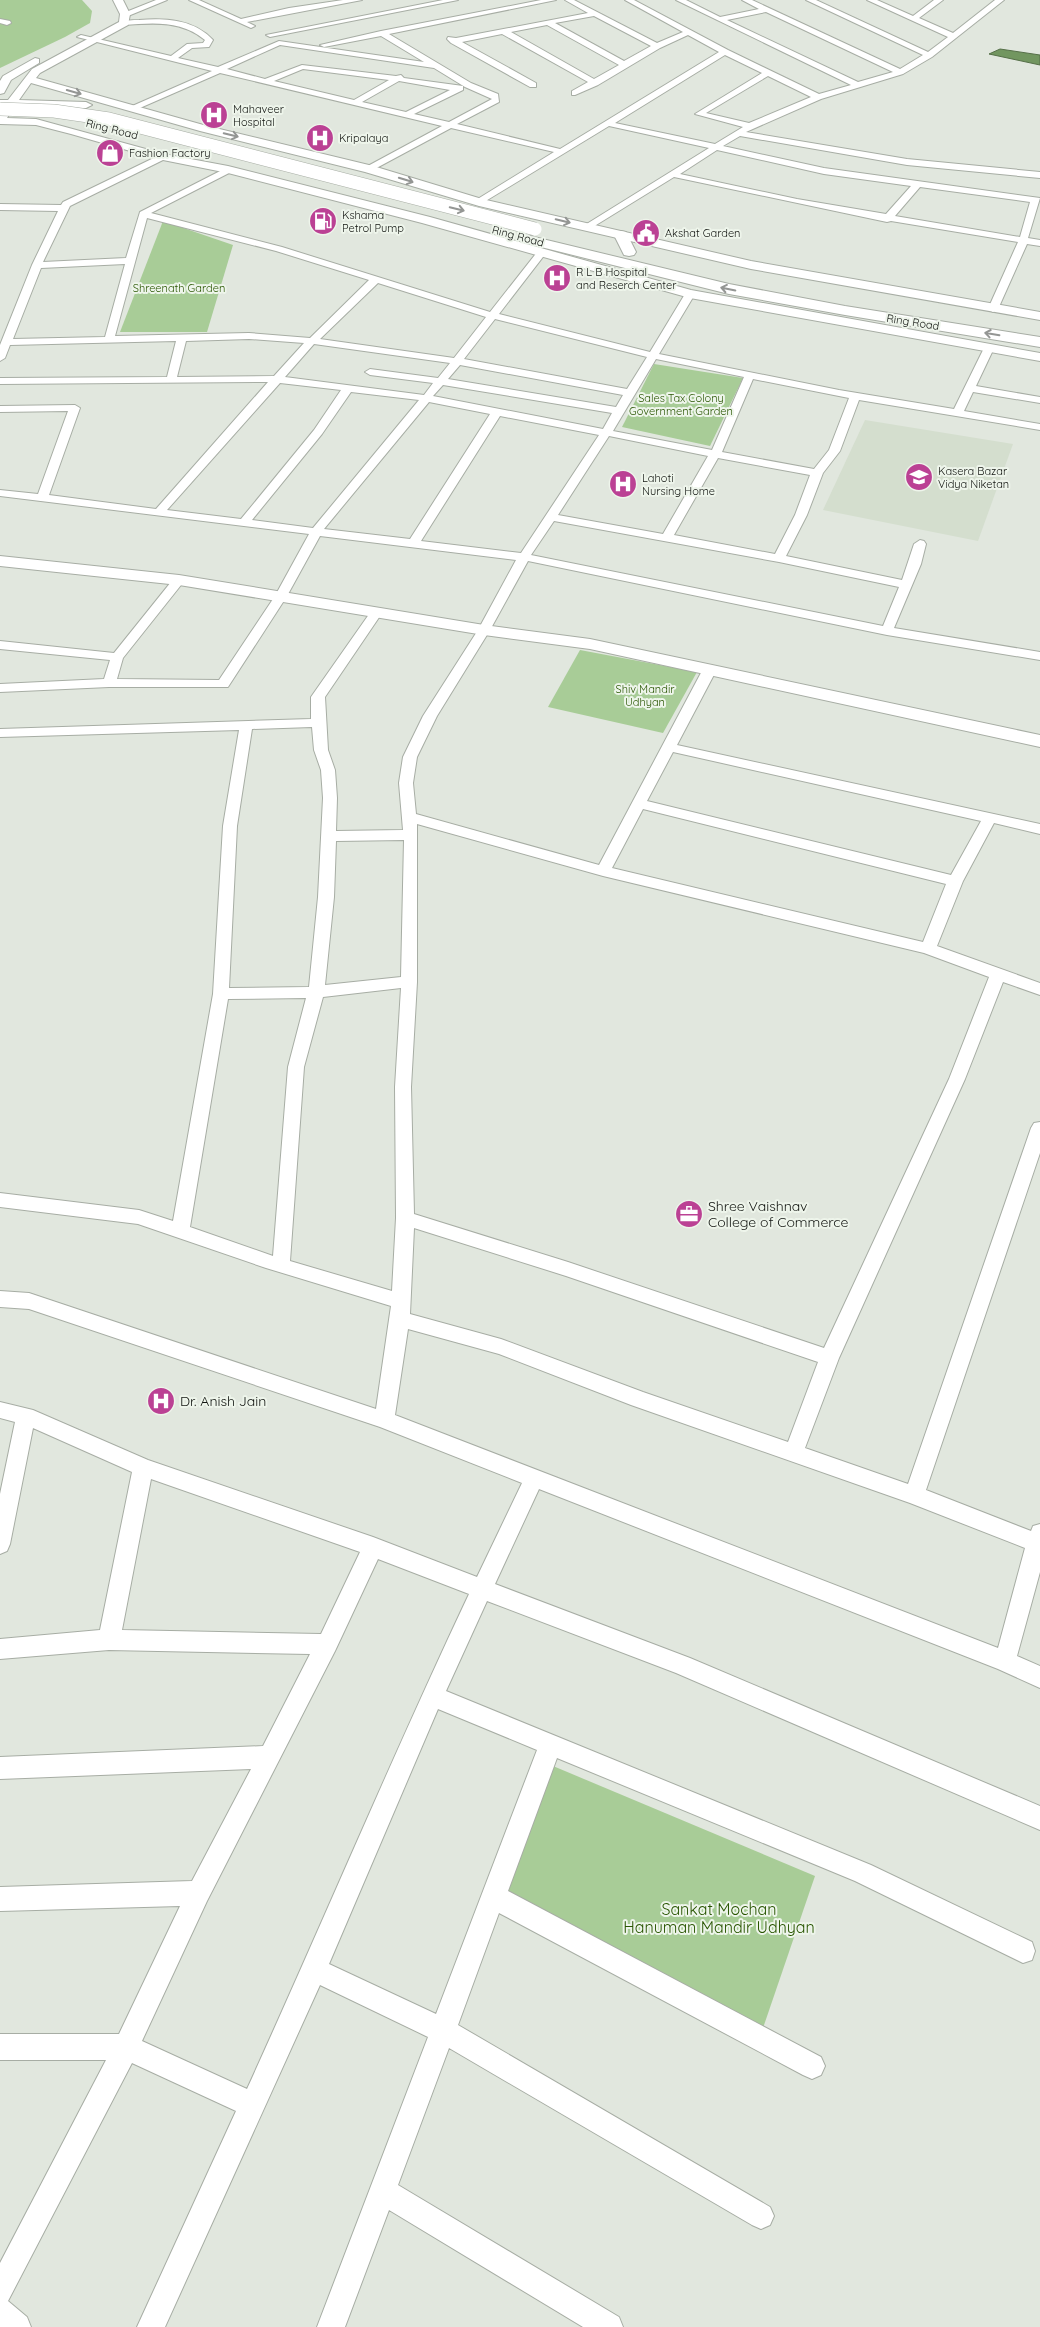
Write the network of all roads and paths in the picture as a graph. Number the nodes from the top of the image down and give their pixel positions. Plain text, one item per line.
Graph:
1 (118, 0) edge
2 (163, 0) edge
3 (193, 0) edge
4 (358, 0) edge
5 (453, 0) edge
6 (552, 0) edge
7 (569, 0) edge
8 (629, 0) edge
9 (680, 0) edge
10 (746, 0) edge
11 (773, 0) edge
12 (810, 0) edge
13 (833, 0) edge
14 (871, 0) edge
15 (939, 0) edge
16 (1000, 0) edge
17 (289, 2) dead end
18 (273, 4) dead end
19 (824, 6) junction
20 (316, 7) junction
21 (763, 9) junction
22 (592, 14) junction
23 (110, 16) dead end
24 (124, 18) junction
25 (913, 19) junction
26 (719, 20) junction
27 (240, 21) junction
28 (547, 22) junction
29 (429, 24) junction
30 (504, 31) junction
31 (690, 32) junction
32 (381, 33) junction
33 (270, 35) junction
34 (953, 36) junction
35 (81, 38) junction
36 (95, 40) junction
37 (454, 41) junction
38 (279, 43) junction
39 (658, 46) junction
40 (313, 48) junction
41 (725, 52) junction
42 (929, 55) junction
43 (172, 59) junction
44 (420, 65) junction
45 (625, 65) junction
46 (436, 66) junction
47 (220, 69) junction
48 (346, 72) junction
49 (900, 72) junction
50 (768, 73) junction
51 (28, 79) junction
52 (398, 79) junction
53 (266, 81) junction
54 (594, 82) junction
55 (468, 84) junction
56 (533, 84) dead end
57 (858, 86) junction
58 (458, 89) junction
59 (306, 90) junction
60 (0, 92) edge
61 (575, 94) dead end
62 (818, 97) junction
63 (356, 102) junction
64 (0, 103) edge
65 (71, 104) junction
66 (119, 105) junction
67 (6, 106) edge
68 (133, 109) junction
69 (406, 115) junction
70 (0, 116) edge
71 (0, 121) edge
72 (36, 122) junction
73 (606, 123) junction
74 (451, 126) junction
75 (750, 126) junction
76 (0, 129) edge
77 (737, 134) junction
78 (712, 147) junction
79 (563, 152) junction
80 (162, 157) junction
81 (369, 168) junction
82 (228, 170) junction
83 (670, 174) junction
84 (1040, 175) edge
85 (917, 185) junction
86 (1038, 201) edge
87 (479, 202) junction
88 (0, 207) edge
89 (64, 208) junction
90 (143, 214) junction
91 (887, 219) junction
92 (588, 227) junction
93 (533, 234) junction
94 (621, 235) junction
95 (1022, 241) junction
96 (1040, 243) edge
97 (628, 252) junction
98 (541, 253) junction
99 (130, 261) junction
100 (37, 265) junction
101 (376, 279) junction
102 (690, 294) junction
103 (735, 303) junction
104 (993, 310) junction
105 (491, 315) junction
106 (1040, 316) edge
107 (882, 317) junction
108 (1040, 330) edge
109 (182, 338) junction
110 (109, 341) junction
111 (312, 341) junction
112 (7, 342) junction
113 (1040, 342) edge
114 (989, 348) junction
115 (651, 355) junction
116 (1040, 357) edge
117 (0, 358) edge
118 (457, 361) junction
119 (370, 372) dead end
120 (750, 374) junction
121 (277, 379) junction
122 (0, 381) edge
123 (171, 381) junction
124 (440, 381) junction
125 (350, 387) junction
126 (970, 388) junction
127 (629, 393) junction
128 (855, 396) junction
129 (425, 398) junction
130 (1040, 400) edge
131 (0, 409) edge
132 (618, 411) junction
133 (497, 412) junction
134 (958, 413) junction
135 (1040, 427) edge
136 (607, 431) junction
137 (716, 453) junction
138 (817, 473) junction
139 (0, 493) edge
140 (42, 498) junction
141 (160, 512) junction
142 (552, 517) junction
143 (244, 523) junction
144 (318, 530) junction
145 (666, 539) junction
146 (414, 542) junction
147 (920, 544) dead end
148 (524, 557) junction
149 (779, 558) junction
150 (0, 561) edge
151 (179, 580) junction
152 (907, 585) junction
153 (281, 596) junction
154 (376, 613) junction
155 (484, 630) junction
156 (887, 631) junction
157 (0, 645) edge
158 (1040, 656) edge
159 (117, 657) junction
160 (710, 669) junction
161 (109, 683) junction
162 (0, 688) edge
163 (318, 724) junction
164 (246, 726) junction
165 (0, 733) edge
166 (1040, 741) edge
167 (668, 747) junction
168 (639, 804) junction
169 (409, 817) junction
170 (990, 818) junction
171 (1040, 829) edge
172 (327, 836) junction
173 (411, 836) junction
174 (603, 871) junction
175 (955, 881) junction
176 (928, 949) junction
177 (998, 973) junction
178 (409, 982) junction
179 (1040, 989) edge
180 (316, 992) junction
181 (221, 994) junction
182 (1040, 1128) edge
183 (0, 1200) edge
184 (405, 1218) junction
185 (180, 1232) junction
186 (281, 1265) junction
187 (0, 1299) edge
188 (400, 1310) junction
189 (829, 1358) junction
190 (0, 1410) edge
191 (26, 1416) junction
192 (384, 1420) junction
193 (794, 1452) junction
194 (143, 1467) junction
195 (534, 1478) junction
196 (914, 1495) junction
197 (1039, 1539) edge
198 (0, 1544) edge
199 (373, 1547) junction
200 (482, 1589) junction
201 (109, 1640) junction
202 (327, 1644) junction
203 (0, 1649) edge
204 (1005, 1661) junction
205 (1040, 1677) edge
206 (432, 1696) junction
207 (551, 1744) junction
208 (267, 1757) junction
209 (0, 1768) edge
210 (1040, 1818) edge
211 (199, 1893) junction
212 (493, 1896) junction
213 (0, 1899) edge
214 (1023, 1951) dead end
215 (314, 1970) junction
216 (444, 2031) junction
217 (0, 2047) edge
218 (126, 2047) junction
219 (812, 2066) dead end
220 (254, 2105) junction
221 (383, 2190) junction
222 (761, 2216) dead end
223 (0, 2291) edge
224 (0, 2312) edge
225 (17, 2327) edge
226 (151, 2327) edge
227 (331, 2327) edge
228 (610, 2327) edge

1 - 24 street
2 - 24 street
3 - 27 street
4 - 20 street
5 - 33 street
6 - 29 street
7 - 22 street
8 - 31 street
9 - 26 street
10 - 21 street
11 - 21 street
12 - 19 street
13 - 19 street
14 - 25 street
15 - 25 street
16 - 34 street
17 - 20 street
18 - 27 street
19 - 42 street
20 - 27 street
21 - 26 street
21 - 49 street
22 - 28 street
22 - 39 street
23 - 35 street
24 - 36 street
24 - 43 street
25 - 34 street
26 - 57 street
27 - 33 street
28 - 30 street
28 - 45 street
29 - 32 street
29 - 37 street
30 - 37 street
30 - 54 street
31 - 39 street
31 - 41 street
32 - 40 street
32 - 46 street
33 - 38 street
34 - 42 street
35 - 36 street
35 - 60 street
36 - 43 street
36 - 51 street
37 - 56 street
38 - 40 street
38 - 47 street
39 - 45 street
40 - 44 street
41 - 50 street
41 - 73 street
42 - 49 street
43 - 47 street
44 - 46 street
44 - 52 street
45 - 54 street
46 - 55 street
47 - 53 street
47 - 68 street
48 - 52 street
48 - 53 street
48 - 59 street
49 - 57 street
50 - 62 street
50 - 75 street
51 - 65 street
51 -> 66 street
51 - 67 street
52 - 58 street
52 - 63 street
53 - 59 street
54 - 61 street
55 - 58 street
55 - 74 street
57 - 62 street
58 - 69 street
59 - 63 street
62 - 75 street
63 - 69 street
64 - 67 street
65 - 66 street
65 - 67 street
66 - 68 street
67 - 71 street
67 -> 93 highway, Ring Road, bridge
68 -> 81 street
69 - 74 street
70 - 93 highway, Ring Road
71 - 72 street
72 - 76 street
72 - 80 street
73 - 78 street
73 - 79 street
74 - 79 street
74 - 81 street
75 - 77 street
77 - 78 street
77 - 84 street
78 - 83 street
78 - 85 street
79 - 87 street
80 - 82 street
80 - 89 street
81 -> 87 street
82 - 90 street
82 - 98 street
83 - 91 street
83 - 92 street
85 - 86 street
85 - 91 street
86 - 95 street
87 -> 92 street
88 - 89 street
89 - 100 street
90 - 99 street
90 - 101 street
91 - 95 street
92 - 94 street
93 - 97 highway, Ring Road
107 -> 93 highway, Ring Road
94 - 97 highway
94 - 104 street
95 - 96 street
95 - 104 street
97 - 108 highway, Ring Road
98 - 102 street
98 - 105 street
99 - 100 street
99 - 110 street
100 - 112 street
101 - 105 street
101 - 111 street
102 - 103 street
102 - 115 street
103 - 107 highway
103 - 114 street
104 - 106 street
105 - 115 street
105 - 118 street
113 -> 107 highway, Ring Road
109 - 110 street
109 - 111 street
109 - 123 street
110 - 112 street
111 - 118 street
111 - 121 street
112 - 117 street
114 - 116 street
114 - 126 street
115 - 120 street
115 - 127 street
118 - 124 street
118 - 127 street
119 - 124 street
120 - 128 street
120 - 137 street
121 - 123 street
121 - 125 street
121 - 141 street
122 - 123 street
124 - 129 street
124 - 132 street
125 - 129 street
125 - 143 street
126 - 130 street
126 - 134 street
127 - 132 street
128 - 134 street
128 - 138 street
129 - 133 street
129 - 144 street
131 - 140 street
132 - 136 street
133 - 136 street
133 - 146 street
134 - 135 street
136 - 137 street
136 - 142 street
137 - 138 street
137 - 145 street
138 - 149 street
139 - 140 street
140 - 141 street
141 - 143 street
142 - 145 street
142 - 148 street
143 - 144 street
144 - 146 street
144 - 153 street
145 - 149 street
146 - 148 street
147 - 152 street
148 - 155 street
148 - 156 street
149 - 152 street
150 - 151 street
151 - 153 street
151 - 159 street
152 - 156 street
153 - 154 street
153 - 161 street
154 - 155 street
154 - 163 street
155 - 160 street
155 - 169 street
156 - 158 street
157 - 159 street
159 - 161 street
160 - 166 street
160 - 167 street
161 - 162 street
163 - 164 street
163 - 172 street
164 - 165 street
164 - 181 street
167 - 168 street
167 - 170 street
168 - 174 street
168 - 175 street
169 - 173 street
169 - 174 street
170 - 171 street
170 - 175 street
172 - 173 street
172 - 180 street
173 - 178 street
174 - 176 street
175 - 176 street
176 - 177 street
177 - 179 street
177 - 189 street
178 - 180 street
178 - 184 street
180 - 181 street
180 - 186 street
181 - 185 street
182 - 196 street
183 - 185 street
184 - 188 street
184 - 189 street
185 - 186 street
186 - 188 street
187 - 192 street
188 - 192 street
188 - 193 street
189 - 193 street
190 - 191 street
191 - 194 street
191 - 198 street
192 - 195 street
193 - 196 street
194 - 199 street
194 - 201 street
195 - 200 street
195 - 204 street
196 - 197 street
197 - 204 street
199 - 200 street
199 - 202 street
200 - 206 street
200 - 210 street
201 - 202 street
201 - 203 street
202 - 208 street
204 - 205 street
206 - 207 street
206 - 215 street
207 - 212 street
207 - 214 street
208 - 209 street
208 - 211 street
211 - 213 street
211 - 218 street
212 - 216 street
212 - 219 street
215 - 216 street
215 - 220 street
216 - 221 street
216 - 222 street
217 - 218 street
218 - 220 street
218 - 223 street
220 - 226 street
221 - 227 street
221 - 228 street
224 - 225 street

